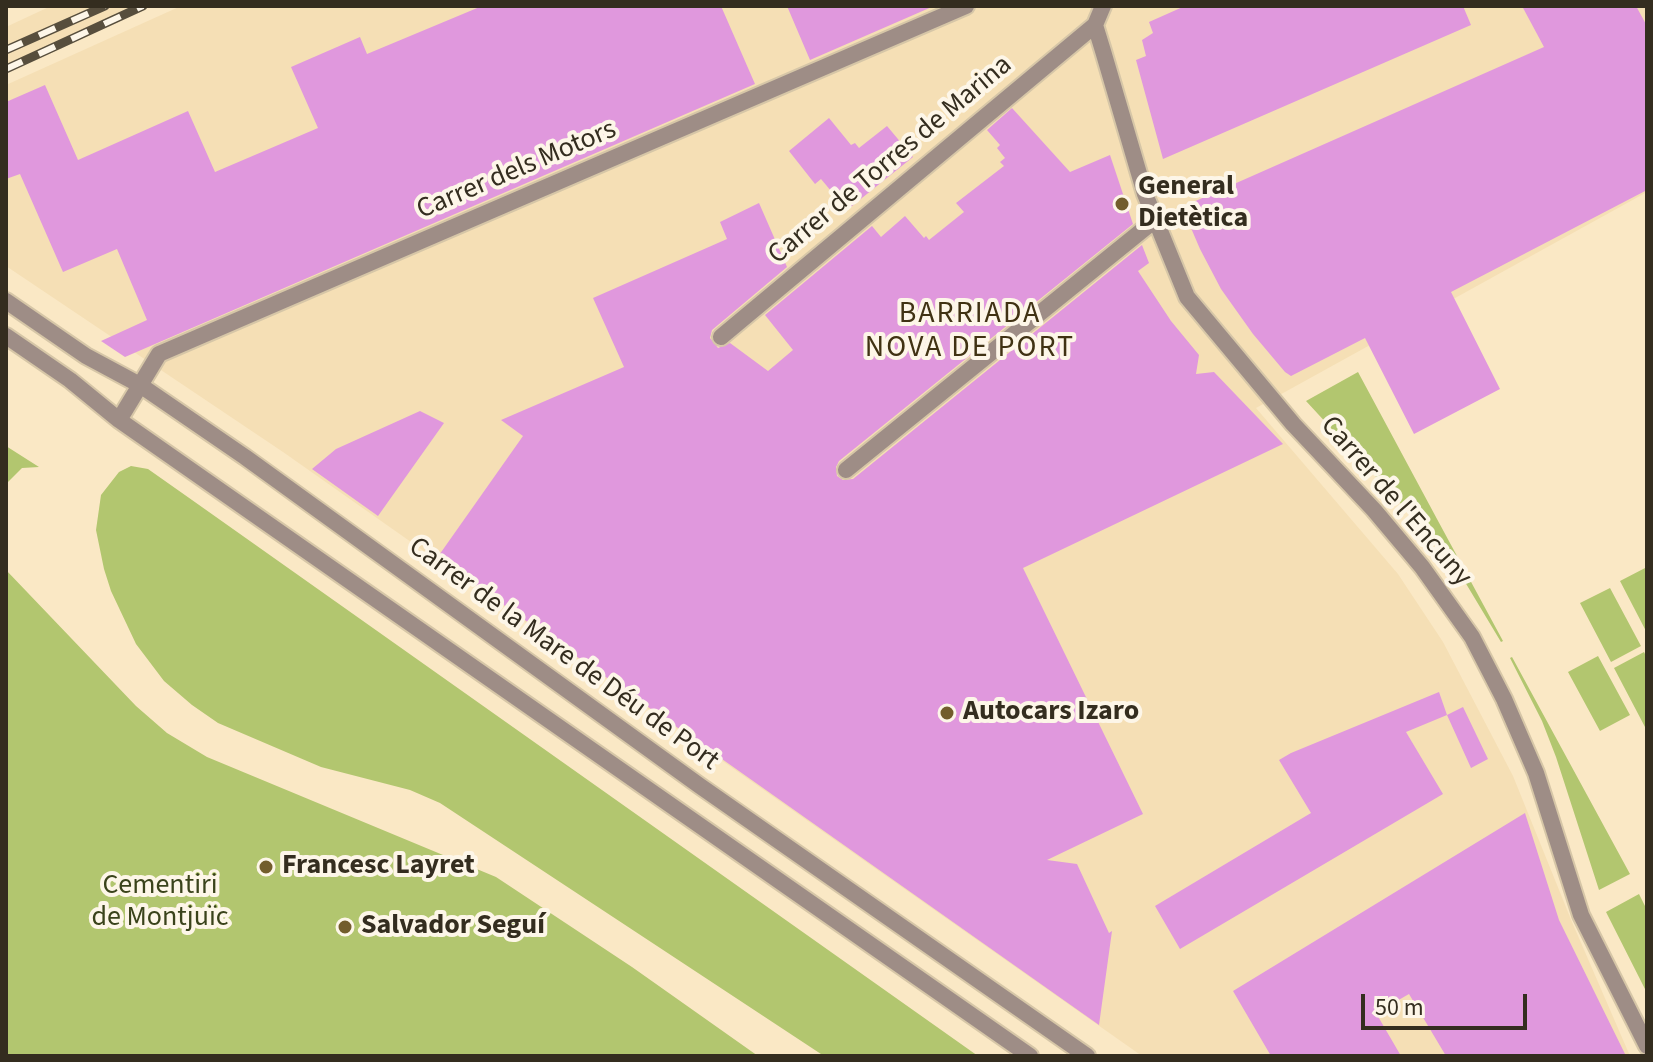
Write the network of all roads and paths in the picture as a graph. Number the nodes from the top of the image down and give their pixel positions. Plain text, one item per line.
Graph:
1 (966, 6) edge
2 (1103, 6) edge
3 (1095, 25) junction
4 (1155, 220) junction
5 (6, 301) edge
6 (6, 336) edge
7 (721, 337) dead end
8 (140, 385) junction
9 (119, 420) junction
10 (846, 470) dead end
11 (1647, 1046) edge
12 (1030, 1056) edge
13 (1087, 1056) edge

1 - 8 street, Carrer dels Motors
2 - 3 street
3 - 4 street, Carrer de l'Encuny
3 - 7 street, Carrer de Torres de Marina
4 - 10 street
4 - 11 street, Carrer de l'Encuny
5 - 8 street, Carrer de la Mare de Déu de Port
6 - 9 street, Carrer de la Mare de Déu de Port
8 - 9 street, Carrer dels Motors
8 - 13 street, Carrer de la Mare de Déu de Port
9 - 12 street, Carrer de la Mare de Déu de Port

